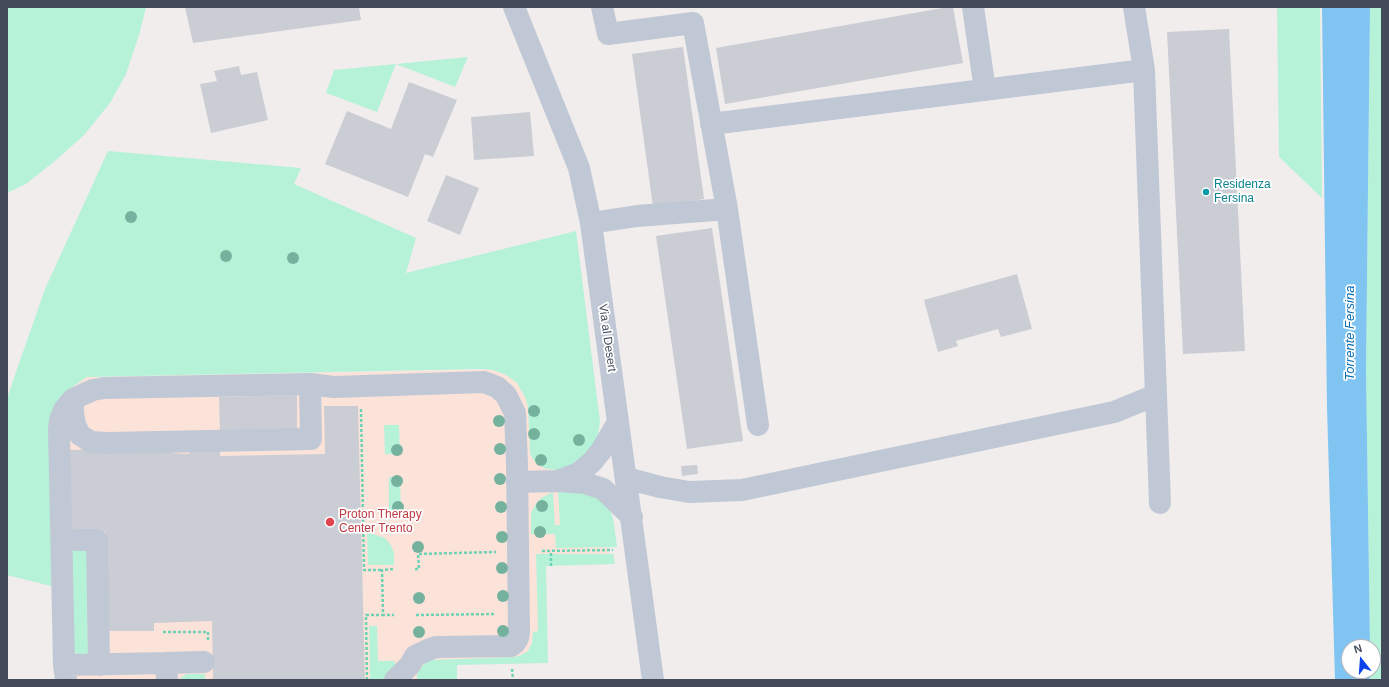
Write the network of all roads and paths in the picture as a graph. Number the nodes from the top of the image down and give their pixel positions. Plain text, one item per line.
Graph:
1 (514, 7) edge
2 (602, 7) edge
3 (973, 7) edge
4 (1134, 7) edge
5 (1144, 70) junction
6 (985, 90) junction
7 (711, 124) junction
8 (727, 209) junction
9 (591, 222) junction
10 (310, 384) junction
11 (1156, 395) junction
12 (73, 399) junction
13 (361, 405) dead end
14 (618, 422) junction
15 (758, 425) dead end
16 (626, 478) junction
17 (557, 481) junction
18 (517, 482) junction
19 (1160, 503) dead end
20 (632, 517) junction
21 (77, 540) dead end
22 (551, 550) junction
23 (614, 550) dead end
24 (540, 551) dead end
25 (497, 552) dead end
26 (551, 566) dead end
27 (393, 569) dead end
28 (415, 569) dead end
29 (382, 570) junction
30 (499, 614) dead end
31 (383, 615) junction
32 (394, 615) dead end
33 (416, 615) dead end
34 (204, 662) dead end
35 (99, 665) junction
36 (166, 672) edge
37 (65, 673) edge
38 (405, 675) edge
39 (367, 680) edge
40 (653, 680) edge

1 - 9 street, Via al Desert
2 - 7 street
3 - 6 street
4 - 5 street
5 - 6 street
5 - 11 street
6 - 7 street
7 - 8 street
8 - 9 street
8 - 15 street
9 - 14 street, Via al Desert
10 - 12 street
10 - 12 street
10 - 18 street
11 - 16 street
11 - 19 street
12 - 37 street
13 - 29 path
14 - 16 street, Via al Desert
14 - 17 street
16 - 20 street, Via al Desert
17 - 18 street
17 - 20 street
18 - 38 street
20 - 40 street, Via al Desert
21 - 35 street
22 - 23 path
22 - 24 path
22 - 26 path
25 - 28 path
27 - 29 path
29 - 31 path
30 - 33 path
31 - 32 path
31 - 39 path
34 - 36 street
35 - 36 street
35 - 37 street

